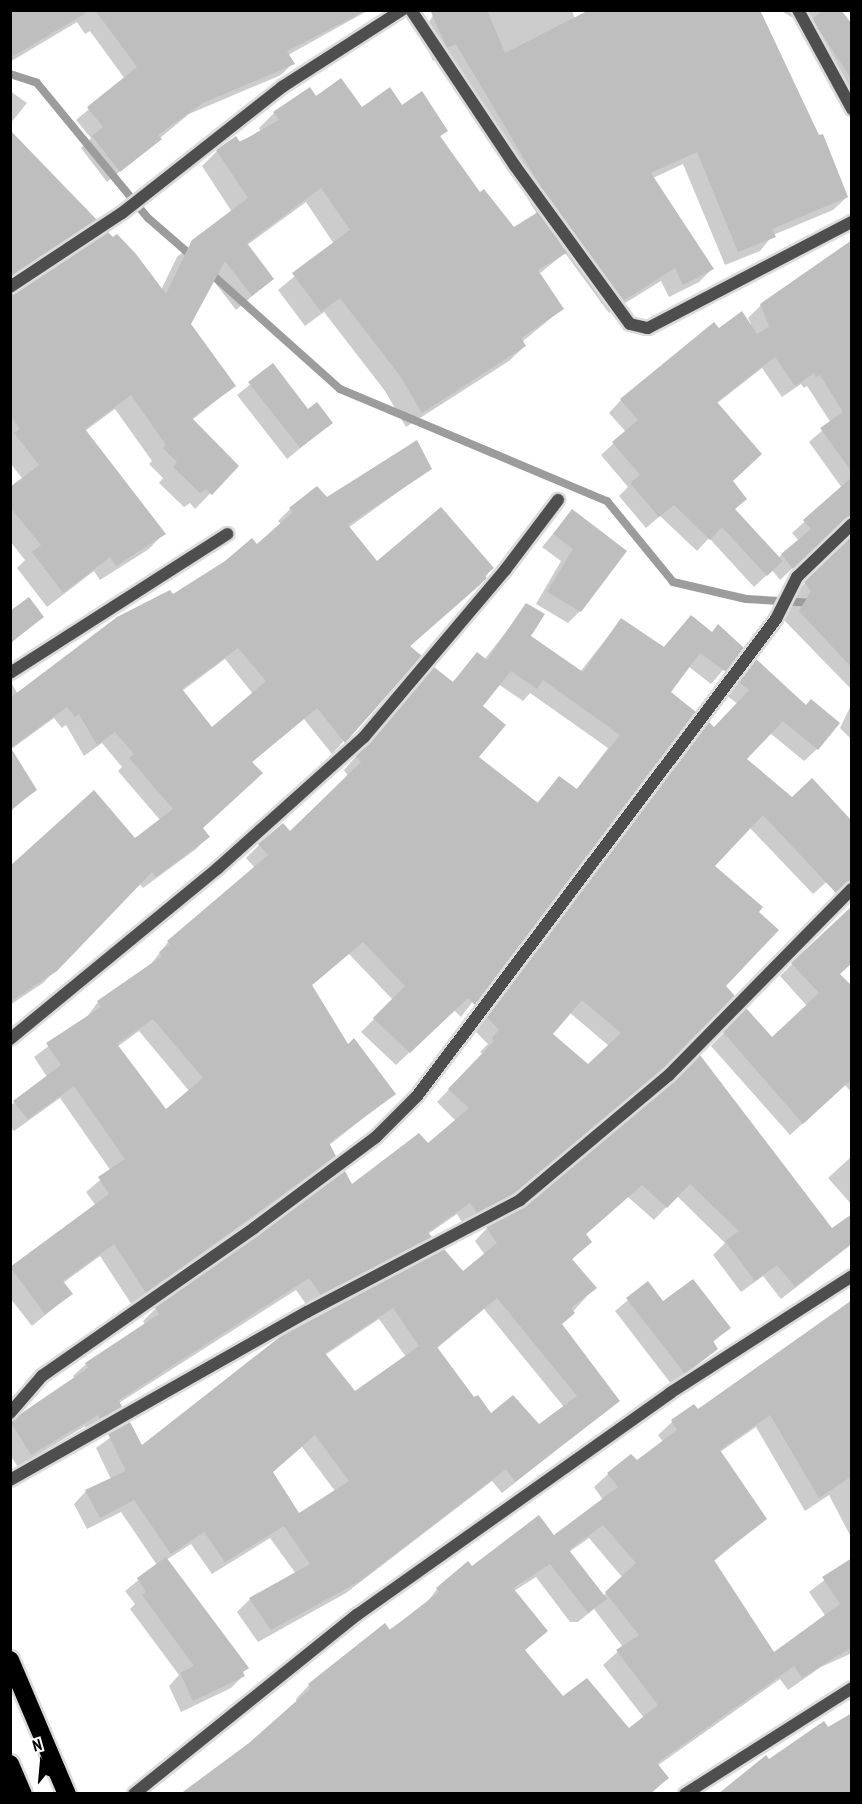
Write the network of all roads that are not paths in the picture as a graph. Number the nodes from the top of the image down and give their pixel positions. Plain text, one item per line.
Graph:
1 (402, 10) edge
2 (411, 10) edge
3 (798, 10) edge
4 (852, 109) edge
5 (852, 222) edge
6 (10, 287) edge
7 (558, 500) dead end
8 (852, 524) edge
9 (227, 534) dead end
10 (10, 673) edge
11 (852, 889) edge
12 (10, 1039) edge
13 (852, 1276) edge
14 (10, 1413) edge
15 (10, 1480) edge
16 (10, 1660) edge
17 (852, 1688) edge
18 (10, 1764) edge
19 (23, 1794) edge
20 (67, 1794) edge
21 (134, 1794) edge
22 (685, 1794) edge

1 - 6 street
2 - 5 street
3 - 4 street
7 - 12 street
8 - 14 street
9 - 10 street
11 - 15 street
13 - 21 street
16 - 20 highway
17 - 22 street
18 - 19 highway

